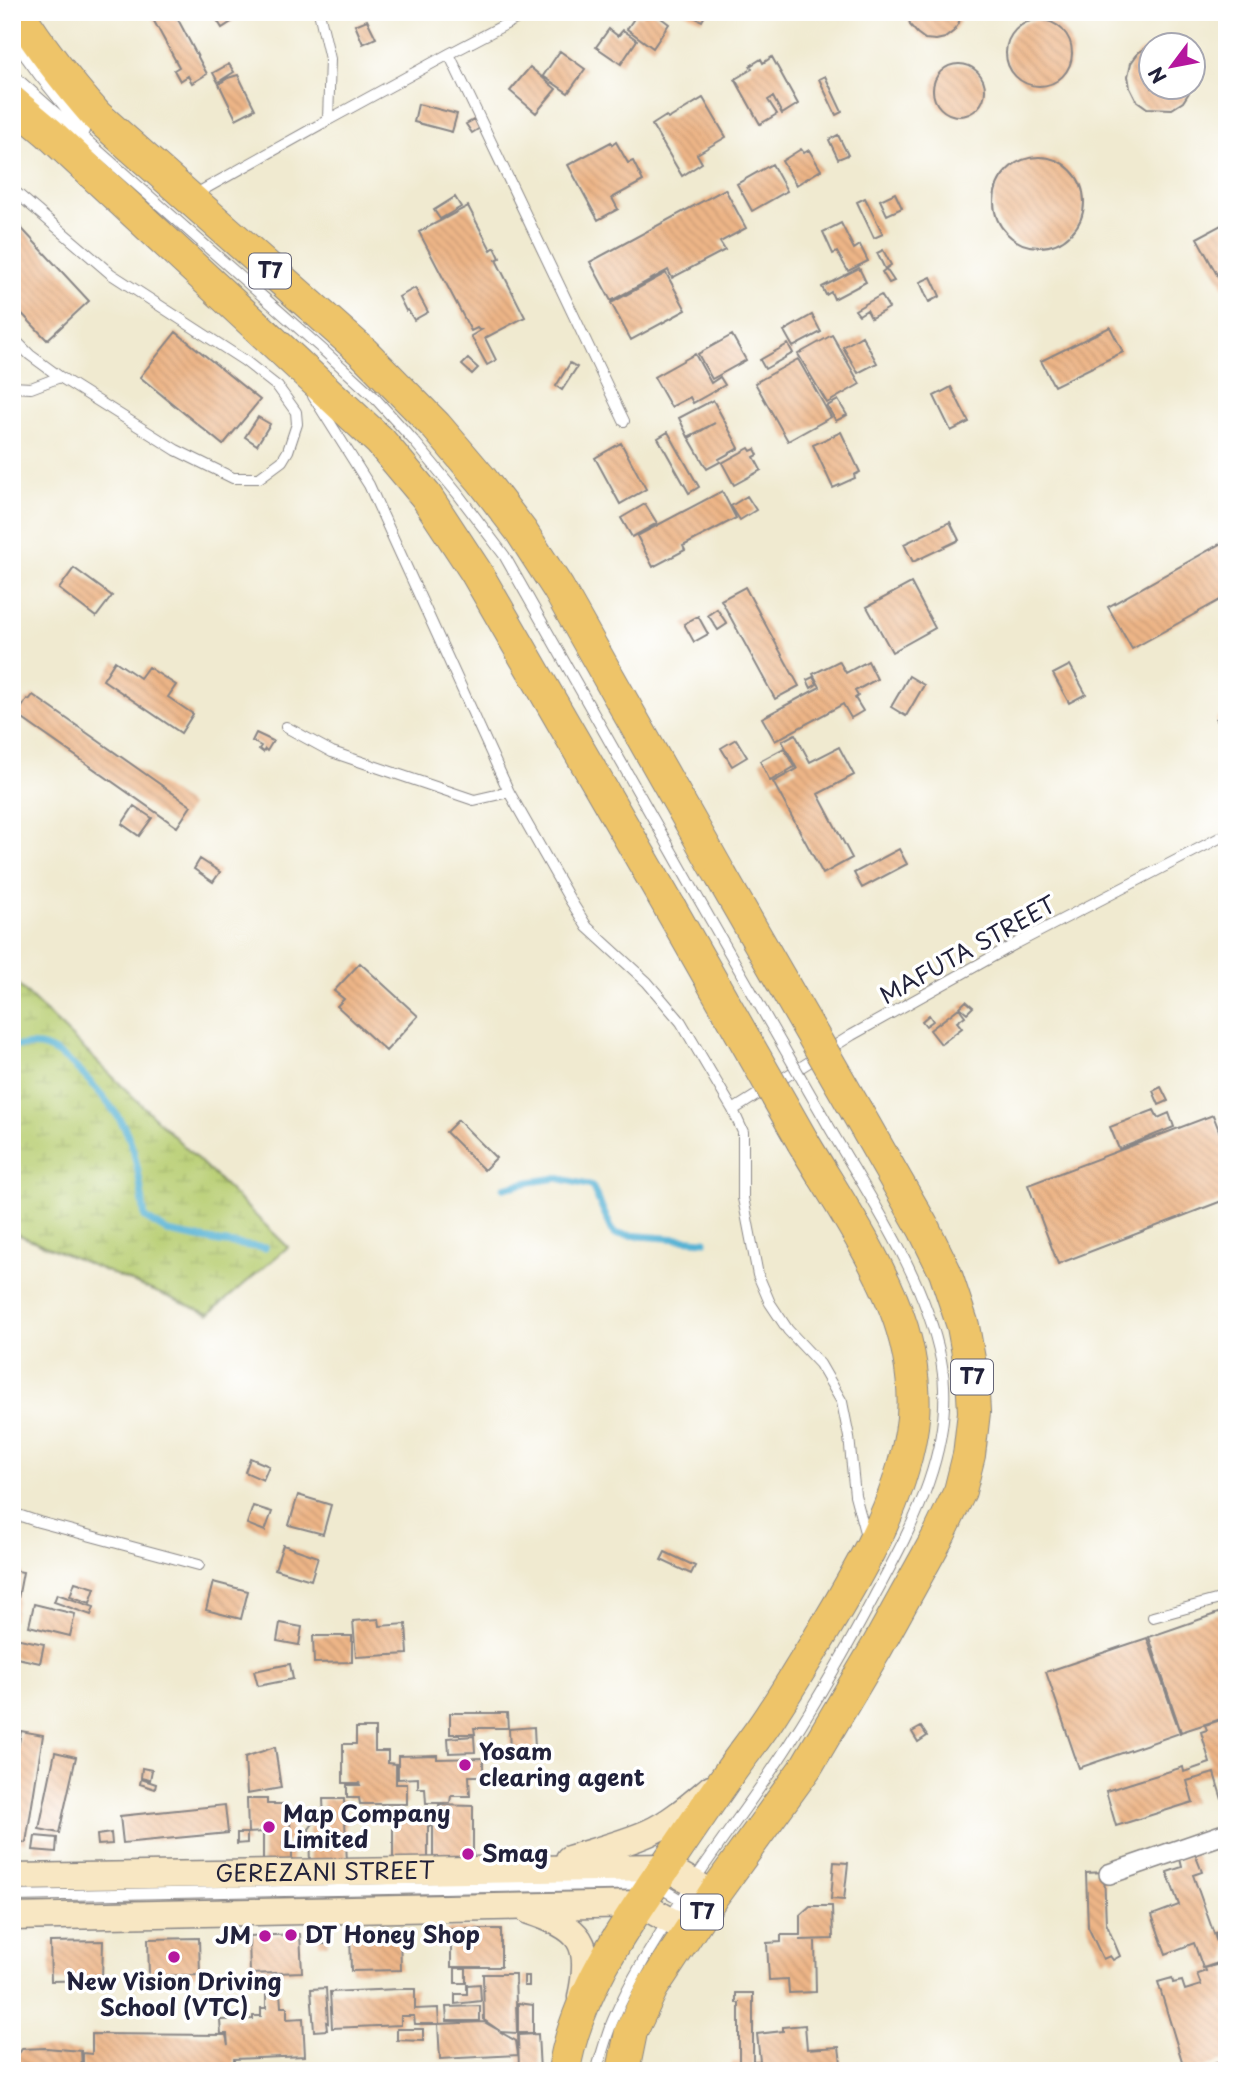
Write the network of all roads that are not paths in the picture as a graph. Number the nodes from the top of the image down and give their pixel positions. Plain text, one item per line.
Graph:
1 (18, 12) edge
2 (319, 12) edge
3 (529, 12) edge
4 (12, 38) edge
5 (449, 54) junction
6 (12, 74) edge
7 (12, 102) edge
8 (328, 120) junction
9 (123, 172) junction
10 (12, 189) edge
11 (189, 198) junction
12 (12, 337) edge
13 (286, 354) junction
14 (60, 377) junction
15 (12, 387) edge
16 (624, 421) dead end
17 (286, 727) dead end
18 (509, 792) junction
19 (1227, 834) edge
20 (694, 891) junction
21 (733, 1110) junction
22 (815, 1133) junction
23 (12, 1513) edge
24 (870, 1549) junction
25 (199, 1565) dead end
26 (1227, 1597) edge
27 (1153, 1617) dead end
28 (860, 1624) junction
29 (730, 1771) junction
30 (1227, 1833) edge
31 (530, 1869) junction
32 (1108, 1874) dead end
33 (12, 1877) edge
34 (653, 1885) junction
35 (12, 1896) edge
36 (515, 1906) junction
37 (689, 1906) junction
38 (12, 1917) edge
39 (575, 2026) junction
40 (565, 2066) edge
41 (596, 2071) edge
42 (623, 2071) edge

1 - 11 highway, T7
2 - 8 lane
3 - 5 lane
4 - 9 lane
5 - 8 lane
5 - 16 lane
6 - 9 lane
7 - 13 highway, T7
8 - 11 lane
9 - 20 lane
10 - 14 lane
11 - 20 highway, T7
12 - 14 lane
13 - 18 lane
13 - 20 highway, T7
14 - 15 lane
17 - 18 lane
18 - 21 lane
19 - 21 lane, MAFUTA STREET
20 - 22 highway, T7, bridge
20 - 28 highway, T7, bridge
21 - 24 lane
22 - 24 highway
22 - 28 lane
23 - 25 lane
24 - 28 highway
26 - 27 lane
28 - 29 highway
28 - 37 highway, T7
29 - 31 main road
29 - 34 highway
30 - 32 street
31 - 33 main road, GEREZANI STREET / T7
31 - 34 main road, GEREZANI STREET / T7
34 - 35 lane
34 - 36 main road, GEREZANI STREET
34 - 37 main road, T7
34 - 37 main road, GEREZANI STREET / T7
34 - 39 highway
36 - 38 main road, GEREZANI STREET
36 - 39 main road
37 - 41 lane
37 - 42 highway, T7
39 - 40 highway

